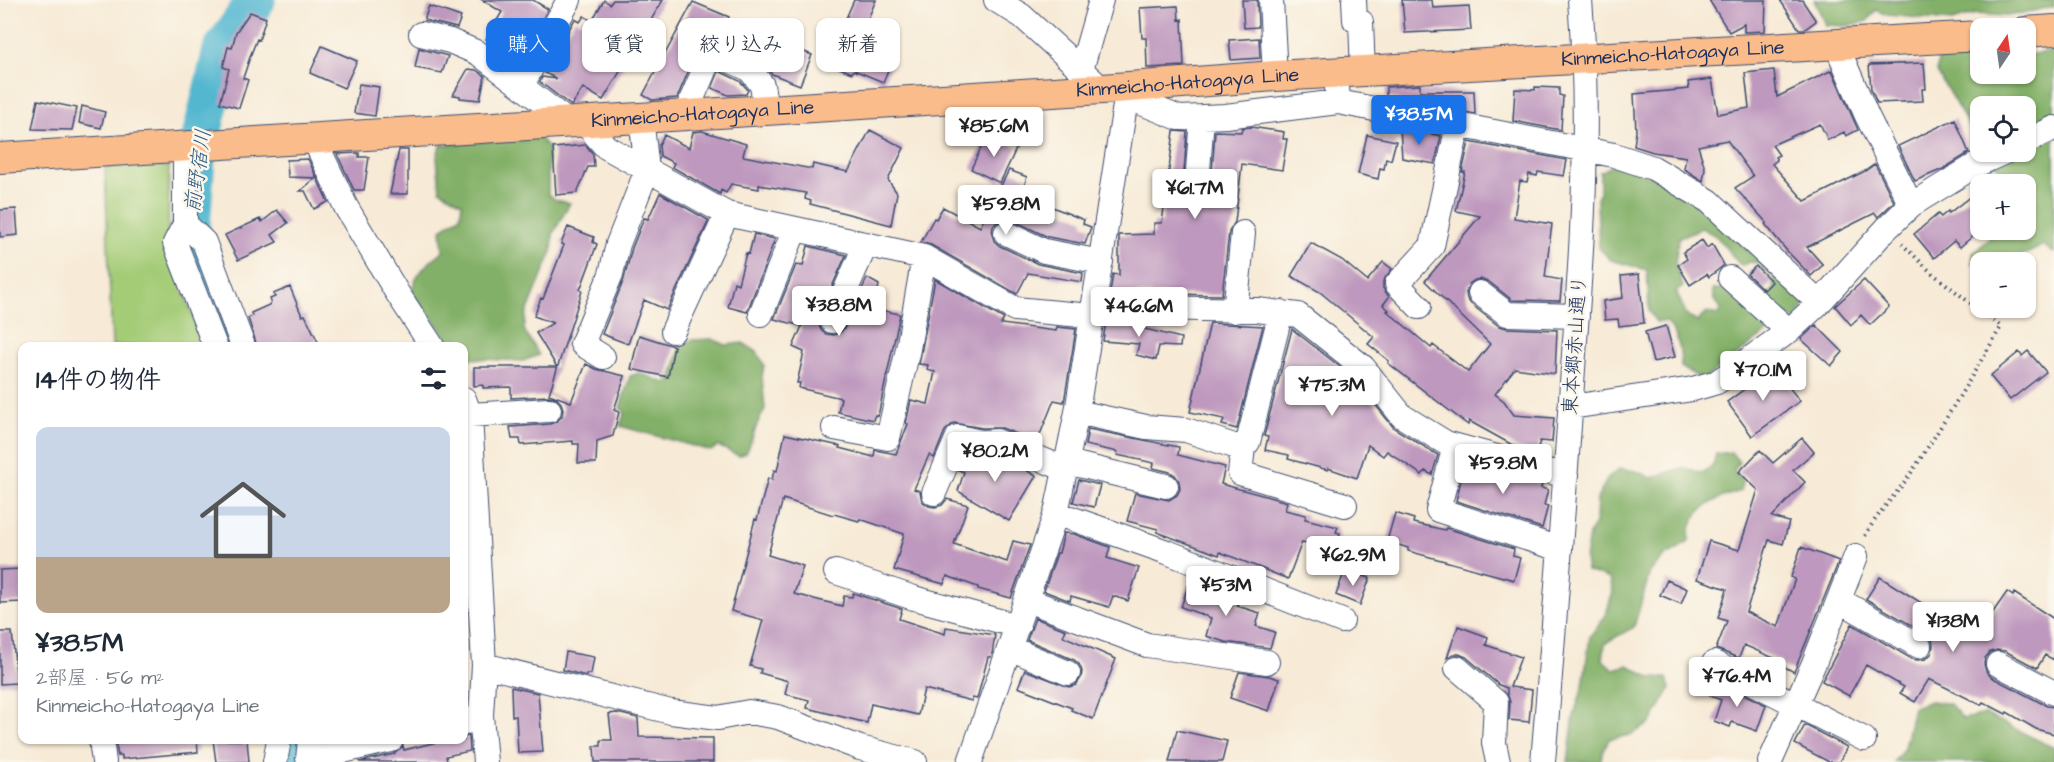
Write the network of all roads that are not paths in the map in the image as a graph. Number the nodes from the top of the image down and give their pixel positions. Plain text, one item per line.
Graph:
1 (570, 0) edge
2 (996, 0) edge
3 (1101, 0) edge
4 (1271, 0) edge
5 (1354, 0) edge
6 (1580, 0) edge
7 (2054, 30) edge
8 (2036, 31) edge
9 (421, 34) dead end
10 (1970, 37) edge
11 (1836, 44) junction
12 (1585, 59) junction
13 (1275, 76) junction
14 (1345, 83) junction
15 (522, 85) junction
16 (1110, 86) junction
17 (766, 109) junction
18 (685, 114) junction
19 (641, 117) junction
20 (1202, 117) junction
21 (575, 121) junction
22 (1458, 125) junction
23 (2054, 128) edge
24 (2036, 137) edge
25 (314, 139) junction
26 (186, 147) junction
27 (1586, 150) junction
28 (0, 158) edge
29 (1983, 162) edge
30 (647, 170) junction
31 (1197, 184) dead end
32 (1911, 205) junction
33 (727, 214) junction
34 (184, 224) junction
35 (795, 229) junction
36 (1006, 233) dead end
37 (1243, 233) dead end
38 (866, 244) junction
39 (924, 257) junction
40 (1101, 262) junction
41 (1730, 278) dead end
42 (1480, 293) dead end
43 (1819, 303) junction
44 (1419, 307) dead end
45 (1235, 310) junction
46 (1092, 311) junction
47 (1281, 312) junction
48 (760, 314) dead end
49 (1577, 316) junction
50 (832, 321) dead end
51 (674, 331) dead end
52 (1789, 331) junction
53 (213, 342) edge
54 (242, 342) edge
55 (428, 342) edge
56 (603, 357) dead end
57 (1571, 407) junction
58 (549, 410) dead end
59 (1077, 412) junction
60 (468, 420) edge
61 (834, 429) dead end
62 (1455, 446) junction
63 (1243, 447) junction
64 (468, 452) edge
65 (1066, 465) junction
66 (1566, 476) junction
67 (1166, 486) dead end
68 (933, 493) dead end
69 (1345, 505) dead end
70 (1056, 513) junction
71 (470, 515) edge
72 (1560, 549) junction
73 (1856, 556) road end
74 (836, 572) dead end
75 (1027, 600) junction
76 (1839, 600) junction
77 (1342, 621) dead end
78 (1014, 637) junction
79 (1919, 646) dead end
80 (1267, 662) dead end
81 (1714, 663) dead end
82 (1998, 664) dead end
83 (484, 665) junction
84 (1457, 668) dead end
85 (1068, 673) dead end
86 (2054, 693) edge
87 (1796, 703) junction
88 (472, 719) edge
89 (1864, 739) dead end
90 (102, 744) edge
91 (278, 744) edge
92 (368, 744) edge
93 (309, 754) edge
94 (104, 762) edge
95 (275, 762) edge
96 (485, 762) edge
97 (915, 762) edge
98 (970, 762) edge
99 (1498, 762) edge
100 (1543, 762) edge
101 (1770, 762) edge

1 - 15 street
2 - 16 street
3 - 16 street
4 - 13 street
5 - 14 street
6 - 12 street, 東本郷赤山通り
7 - 8 main road
9 - 15 street
10 - 11 main road, Kinmeicho-Hatogaya Line
11 - 12 main road, Kinmeicho-Hatogaya Line
11 - 32 street
12 - 14 main road, Kinmeicho-Hatogaya Line
12 - 27 street, 東本郷赤山通り
13 - 14 main road, Kinmeicho-Hatogaya Line
13 - 16 main road, Kinmeicho-Hatogaya Line
14 - 20 street
14 - 22 street
15 - 21 street
16 - 17 main road, Kinmeicho-Hatogaya Line
16 - 20 street
16 - 40 street
17 - 18 main road, Kinmeicho-Hatogaya Line
17 - 18 street
18 - 19 main road, Kinmeicho-Hatogaya Line
19 - 21 main road, Kinmeicho-Hatogaya Line
19 - 30 street
20 - 31 street
21 - 25 main road, Kinmeicho-Hatogaya Line
21 - 30 street
22 - 27 street
22 - 44 street
23 - 24 street
25 - 26 main road, Kinmeicho-Hatogaya Line
25 - 55 street
26 - 28 main road, Kinmeicho-Hatogaya Line
26 - 34 street
27 - 43 street
27 - 49 street, 東本郷赤山通り
29 - 32 street
30 - 33 street
30 - 56 street
32 - 43 street
33 - 35 street
33 - 51 street
34 - 53 street
34 - 54 street
35 - 38 street
35 - 48 street
36 - 40 street
37 - 45 street
38 - 39 street
38 - 50 street
39 - 46 street
39 - 61 street
40 - 46 street
41 - 52 street
42 - 49 street
43 - 52 street
45 - 46 street
45 - 47 street
46 - 59 street
47 - 62 street
47 - 63 street
49 - 57 street, 東本郷赤山通り
52 - 57 street
57 - 66 street, 東本郷赤山通り
58 - 60 street
59 - 63 street
59 - 65 street
62 - 66 street
62 - 72 street
63 - 69 street
64 - 71 street
65 - 67 street
65 - 68 street
65 - 70 street
66 - 72 street, 東本郷赤山通り
70 - 75 street
70 - 77 street
71 - 83 street
72 - 100 street, 東本郷赤山通り
73 - 76 street
74 - 78 street
75 - 78 street
75 - 80 street
76 - 79 street
76 - 87 street
78 - 85 street
78 - 98 street
81 - 87 street
82 - 86 street
83 - 88 street
83 - 97 street
84 - 99 street
87 - 89 street
87 - 101 street
88 - 96 street
90 - 94 street
91 - 95 street
92 - 93 street

